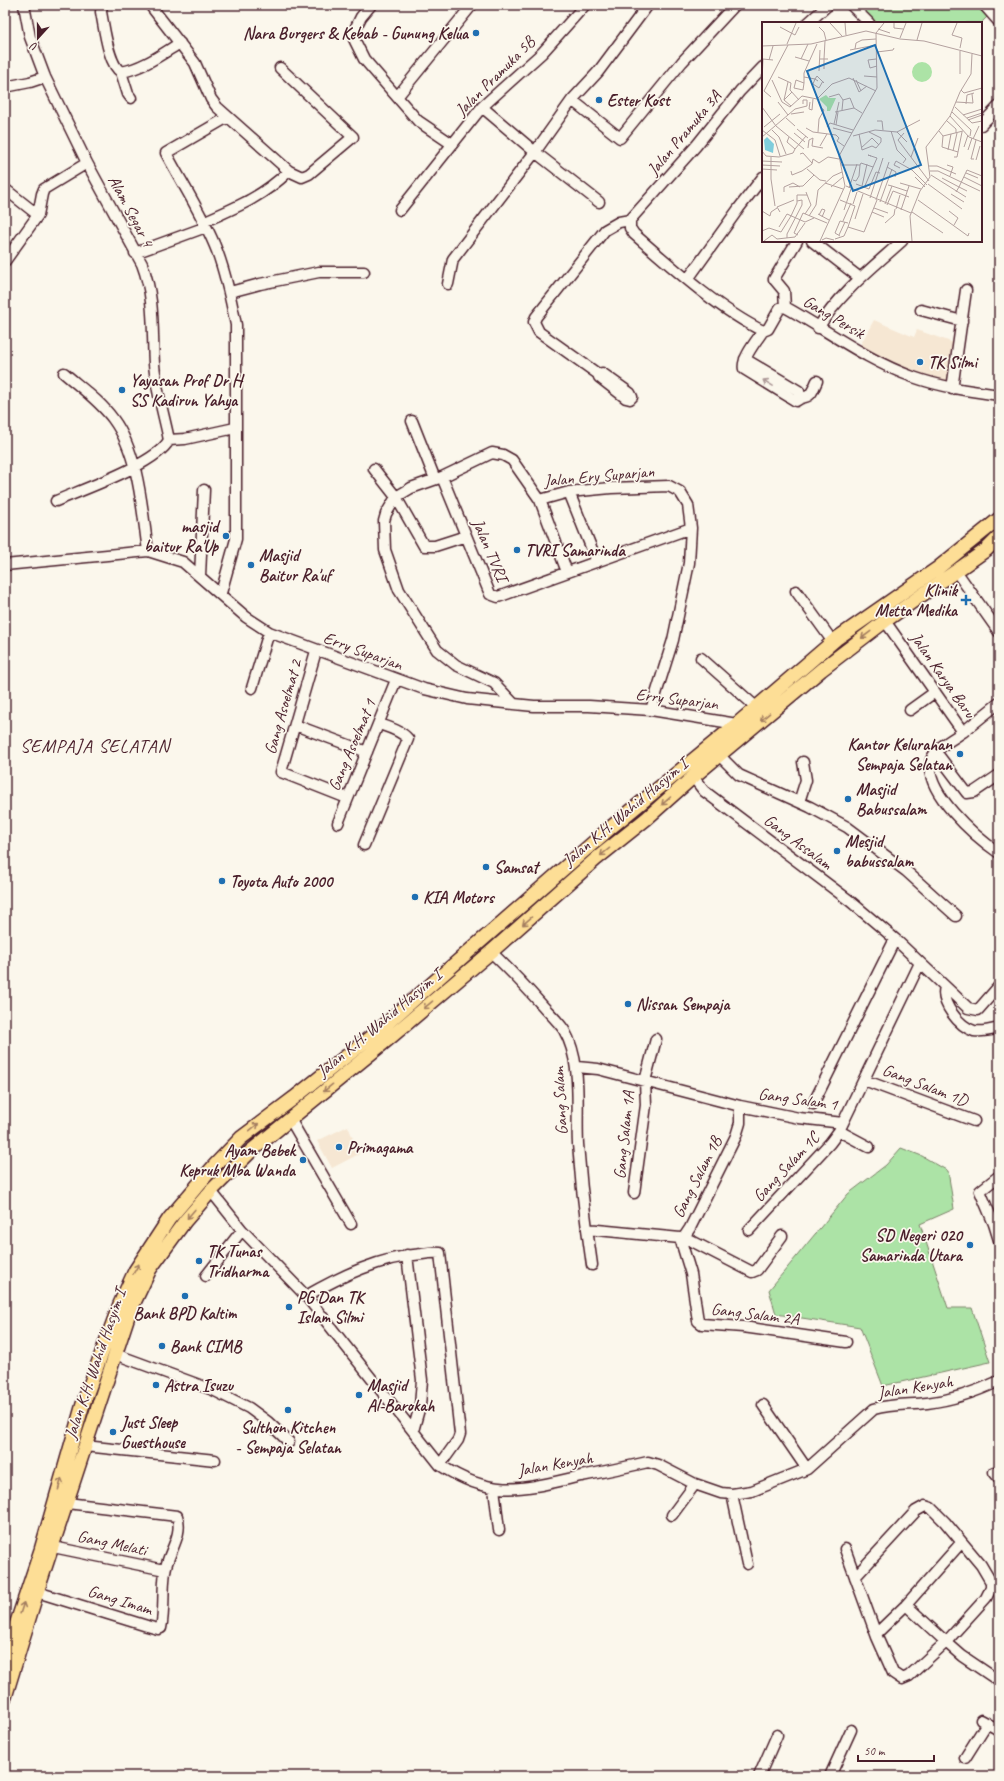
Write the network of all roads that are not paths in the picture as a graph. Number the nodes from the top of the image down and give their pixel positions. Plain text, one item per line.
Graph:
1 (24, 5) edge
2 (102, 5) edge
3 (150, 5) edge
4 (371, 5) edge
5 (472, 5) edge
6 (585, 5) edge
7 (648, 5) edge
8 (735, 5) edge
9 (828, 5) edge
10 (852, 5) edge
11 (984, 5) edge
12 (995, 10) edge
13 (809, 22) edge
14 (868, 22) edge
15 (999, 22) edge
16 (180, 43) junction
17 (280, 68) dead end
18 (762, 68) edge
19 (121, 72) junction
20 (45, 77) junction
21 (5, 87) edge
22 (398, 97) junction
23 (131, 98) dead end
24 (572, 100) junction
25 (999, 106) edge
26 (482, 107) junction
27 (228, 117) junction
28 (982, 124) edge
29 (452, 144) junction
30 (535, 152) junction
31 (87, 164) junction
32 (289, 171) junction
33 (762, 179) edge
34 (5, 189) edge
35 (599, 202) dead end
36 (400, 210) dead end
37 (38, 215) junction
38 (630, 220) junction
39 (205, 225) junction
40 (796, 242) edge
41 (813, 242) edge
42 (901, 242) edge
43 (135, 253) junction
44 (5, 261) edge
45 (364, 272) dead end
46 (860, 278) junction
47 (688, 279) junction
48 (448, 284) dead end
49 (966, 290) dead end
50 (230, 292) junction
51 (784, 307) junction
52 (921, 310) dead end
53 (962, 321) junction
54 (818, 328) junction
55 (763, 331) junction
56 (64, 372) dead end
57 (598, 374) dead end
58 (817, 381) dead end
59 (952, 389) junction
60 (999, 395) edge
61 (412, 421) dead end
62 (235, 428) junction
63 (168, 442) junction
64 (134, 468) junction
65 (374, 469) dead end
66 (438, 478) junction
67 (204, 490) dead end
68 (569, 492) junction
69 (396, 497) junction
70 (540, 500) junction
71 (56, 501) dead end
72 (999, 519) edge
73 (691, 528) junction
74 (466, 536) junction
75 (999, 537) edge
76 (148, 551) junction
77 (597, 562) junction
78 (5, 565) edge
79 (956, 571) junction
80 (567, 572) junction
81 (200, 576) junction
82 (796, 592) dead end
83 (221, 594) junction
84 (885, 621) junction
85 (269, 632) junction
86 (999, 632) edge
87 (833, 642) junction
88 (316, 651) junction
89 (701, 658) dead end
90 (396, 680) junction
91 (252, 688) dead end
92 (935, 692) junction
93 (999, 703) edge
94 (514, 704) junction
95 (756, 708) junction
96 (651, 710) junction
97 (910, 710) dead end
98 (379, 724) junction
99 (737, 724) junction
100 (295, 725) junction
101 (963, 732) junction
102 (366, 752) junction
103 (936, 752) junction
104 (719, 755) junction
105 (803, 762) dead end
106 (999, 775) edge
107 (693, 777) junction
108 (347, 798) junction
109 (799, 802) junction
110 (338, 823) dead end
111 (609, 829) junction
112 (621, 838) junction
113 (364, 845) dead end
114 (999, 853) edge
115 (956, 916) dead end
116 (895, 939) junction
117 (491, 952) junction
118 (920, 963) junction
119 (999, 986) edge
120 (946, 987) junction
121 (999, 1028) edge
122 (656, 1039) dead end
123 (577, 1067) junction
124 (864, 1080) junction
125 (645, 1081) junction
126 (813, 1104) dead end
127 (740, 1106) junction
128 (290, 1119) junction
129 (974, 1121) dead end
130 (841, 1127) junction
131 (241, 1138) junction
132 (869, 1147) dead end
133 (251, 1151) junction
134 (999, 1176) edge
135 (211, 1191) junction
136 (634, 1193) dead end
137 (351, 1224) dead end
138 (587, 1229) junction
139 (242, 1230) junction
140 (749, 1230) dead end
141 (782, 1236) dead end
142 (682, 1237) junction
143 (999, 1240) edge
144 (407, 1255) junction
145 (592, 1265) dead end
146 (206, 1276) dead end
147 (306, 1296) junction
148 (846, 1342) dead end
149 (115, 1354) junction
150 (999, 1381) edge
151 (83, 1404) junction
152 (763, 1405) dead end
153 (98, 1409) junction
154 (76, 1429) junction
155 (413, 1431) junction
156 (87, 1439) junction
157 (288, 1442) dead end
158 (215, 1460) dead end
159 (440, 1465) junction
160 (807, 1469) junction
161 (695, 1484) junction
162 (494, 1488) junction
163 (732, 1494) junction
164 (67, 1502) junction
165 (672, 1515) dead end
166 (499, 1530) dead end
167 (961, 1543) junction
168 (53, 1547) junction
169 (845, 1549) dead end
170 (747, 1564) dead end
171 (165, 1570) junction
172 (855, 1577) junction
173 (38, 1592) junction
174 (906, 1605) junction
175 (876, 1634) junction
176 (946, 1642) junction
177 (5, 1658) edge
178 (999, 1681) edge
179 (6, 1692) edge
180 (851, 1730) dead end
181 (999, 1730) edge
182 (777, 1735) dead end
183 (965, 1758) dead end
184 (759, 1776) edge
185 (830, 1776) edge

1 - 20 street, Alam Segar 4
2 - 19 street
3 - 16 street
4 - 22 street
5 - 22 street
6 - 26 street, Jalan Pramuka 5B
7 - 24 street
8 - 24 street
9 - 13 street
10 - 14 street
11 - 12 street
12 - 15 street
16 - 19 street
16 - 27 street
17 - 32 street
18 - 38 street, Jalan Pramuka 3A
19 - 23 street
20 - 21 street
20 - 31 street, Alam Segar 4
22 - 29 street
24 - 30 street
25 - 28 street
26 - 29 street, Jalan Pramuka 5B
26 - 30 street
27 - 32 street
27 - 39 street
29 - 36 street, Jalan Pramuka 5B
30 - 35 street
30 - 48 street
31 - 37 street
31 - 43 street, Alam Segar 4
32 - 39 street
33 - 47 street
34 - 37 street
37 - 44 street
38 - 47 street
38 - 57 street
39 - 43 street
39 - 50 street
40 - 51 street
41 - 46 street
42 - 46 street
43 - 63 street, Alam Segar 4
45 - 50 street
46 - 54 street
47 - 55 street
49 - 53 street
50 - 62 street
51 - 54 street, Gang Persik
51 - 55 street, Gang Persik
52 - 53 street
53 - 59 street
54 - 59 street, Gang Persik
55 - 58 street, Gang Persik
56 - 64 street
59 - 60 street, Gang Persik
61 - 66 street, Jalan TVRI
62 - 63 street
62 - 83 street
63 - 64 street
64 - 71 street
64 - 76 street
65 - 69 street
66 - 69 street, Jalan Ery Suparjan
66 - 70 street, Jalan Ery Suparjan
66 - 74 street, Jalan TVRI
67 - 81 street
68 - 70 street, Jalan Ery Suparjan
68 - 73 street, Jalan Ery Suparjan
68 - 77 street
69 - 74 street
69 - 94 street
70 - 80 street
72 - 87 main road, Jalan K.H. Wahid Hasyim I
73 - 77 street, Jalan TVRI
73 - 96 street, Jalan Ery Suparjan
74 - 80 street, Jalan TVRI
75 - 79 main road, Jalan K.H. Wahid Hasyim I
76 - 78 street, Erry Suparjan
76 - 81 street, Erry Suparjan
77 - 80 street, Jalan TVRI
79 - 84 main road, Jalan K.H. Wahid Hasyim I
79 - 86 street
81 - 83 street, Erry Suparjan
82 - 87 street
83 - 85 street, Erry Suparjan
84 - 92 street, Jalan Karya Baru
84 -> 104 main road, Jalan K.H. Wahid Hasyim I
85 - 88 street, Erry Suparjan
85 - 91 street
87 - 95 main road, Jalan K.H. Wahid Hasyim I
88 - 90 street, Erry Suparjan
88 - 100 street, Gang Asoelmat 2
89 - 95 street
90 - 94 street, Erry Suparjan
90 - 98 street, Gang Asoelmat 1
92 - 97 street
92 - 101 street, Jalan Karya Baru
93 - 101 street
94 - 96 street, Erry Suparjan
95 - 99 main road, Jalan K.H. Wahid Hasyim I
96 - 99 street, Erry Suparjan
98 - 102 street, Gang Asoelmat 1
98 - 113 street
99 - 111 main road, Jalan K.H. Wahid Hasyim I
100 - 102 street
100 - 108 street, Gang Asoelmat 2
101 - 103 street, Jalan Karya Baru
102 - 108 street, Gang Asoelmat 1
103 - 106 street
103 - 114 street
104 - 107 main road, Jalan K.H. Wahid Hasyim I
104 - 109 street
105 - 109 street
107 -> 112 main road, Jalan K.H. Wahid Hasyim I
107 - 116 street, Gang Assalam
108 - 110 street, Gang Asoelmat 1
109 - 115 street
111 - 112 main road
131 -> 111 main road, Jalan K.H. Wahid Hasyim I
112 -> 117 main road, Jalan K.H. Wahid Hasyim I
116 - 118 street, Gang Assalam
116 - 126 street
117 - 123 street, Gang Salam
117 -> 128 main road, Jalan K.H. Wahid Hasyim I
118 - 120 street, Gang Assalam
118 - 124 street, Gang Salam 1
119 - 120 street, Gang Assalam
120 - 121 street
122 - 125 street, Gang Salam 1A
123 - 125 street, Gang Salam 1
123 - 138 street, Gang Salam
124 - 129 street, Gang Salam 1D
124 - 130 street, Gang Salam 1
125 - 127 street, Gang Salam 1
125 - 136 street, Gang Salam 1A
127 - 130 street, Gang Salam 1
127 - 142 street, Gang Salam 1B
128 - 133 main road, Jalan K.H. Wahid Hasyim I
128 - 137 street
130 - 132 street
130 - 140 street, Gang Salam 1C
131 - 133 main road
151 -> 131 main road, Jalan K.H. Wahid Hasyim I
133 - 135 main road, Jalan K.H. Wahid Hasyim I
134 - 143 street
135 - 139 street, Jalan Kenyah
135 -> 149 main road, Jalan K.H. Wahid Hasyim I
138 - 142 street, Gang Salam 1B
138 - 145 street
139 - 146 street
139 - 147 street, Jalan Kenyah
141 - 142 street
142 - 148 street, Gang Salam 2A
144 - 147 street
144 - 155 street
144 - 159 street
147 - 155 street, Jalan Kenyah
149 - 153 main road, Jalan K.H. Wahid Hasyim I
149 - 157 street
150 - 160 street, Jalan Kenyah
151 - 153 main road
151 - 154 main road, Jalan K.H. Wahid Hasyim I
152 - 160 street
153 - 156 main road, Jalan K.H. Wahid Hasyim I
154 - 156 main road
177 -> 154 main road, Jalan K.H. Wahid Hasyim I
155 - 159 street, Jalan Kenyah
156 - 158 street
156 - 164 main road, Jalan K.H. Wahid Hasyim I
159 - 162 street, Jalan Kenyah
160 - 163 street, Jalan Kenyah
161 - 162 street, Jalan Kenyah
161 - 163 street, Jalan Kenyah
161 - 165 street
162 - 166 street
163 - 170 street
164 - 168 main road, Jalan K.H. Wahid Hasyim I
164 - 171 street
167 - 172 street
167 - 174 street
167 - 176 street
168 - 171 street, Gang Melati
168 - 173 main road, Jalan K.H. Wahid Hasyim I
169 - 172 street
171 - 173 street, Gang Imam
172 - 175 street
173 - 179 main road, Jalan K.H. Wahid Hasyim I
174 - 175 street
174 - 176 street
175 - 176 street
176 - 178 street
180 - 185 street
181 - 183 street
182 - 184 street

